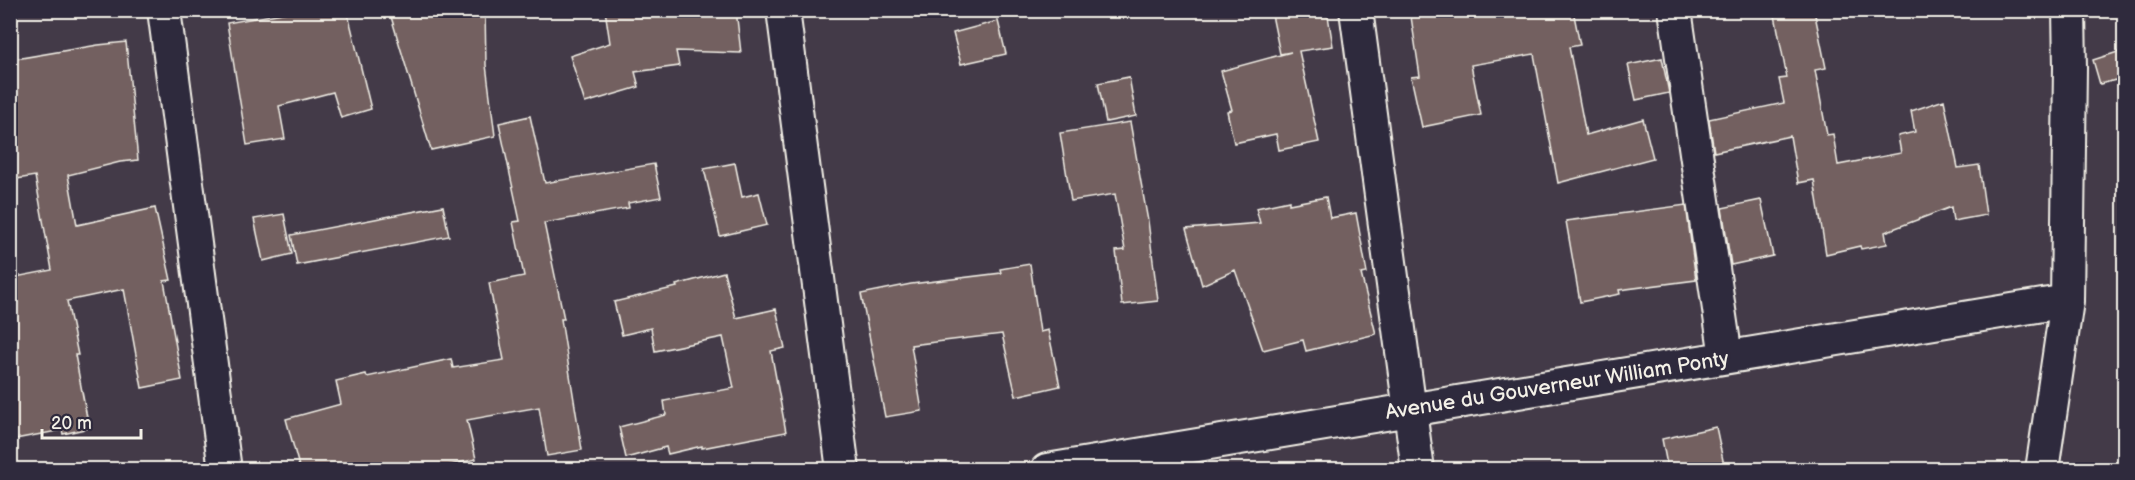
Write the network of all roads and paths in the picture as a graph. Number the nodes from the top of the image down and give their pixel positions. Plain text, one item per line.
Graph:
1 (164, 10) edge
2 (783, 10) edge
3 (1356, 10) edge
4 (1675, 10) edge
5 (2069, 10) edge
6 (2067, 301) junction
7 (1726, 357) junction
8 (1410, 409) junction
9 (225, 470) edge
10 (843, 470) edge
11 (1047, 470) edge
12 (1418, 470) edge
13 (2042, 470) edge

1 - 9 street
2 - 10 street
3 - 8 street
4 - 7 street
5 - 6 street
6 - 7 street, Avenue du Gouverneur William Ponty
6 - 13 street
7 - 8 street, Avenue du Gouverneur William Ponty
8 - 11 street, Avenue du Gouverneur William Ponty
8 - 12 street

